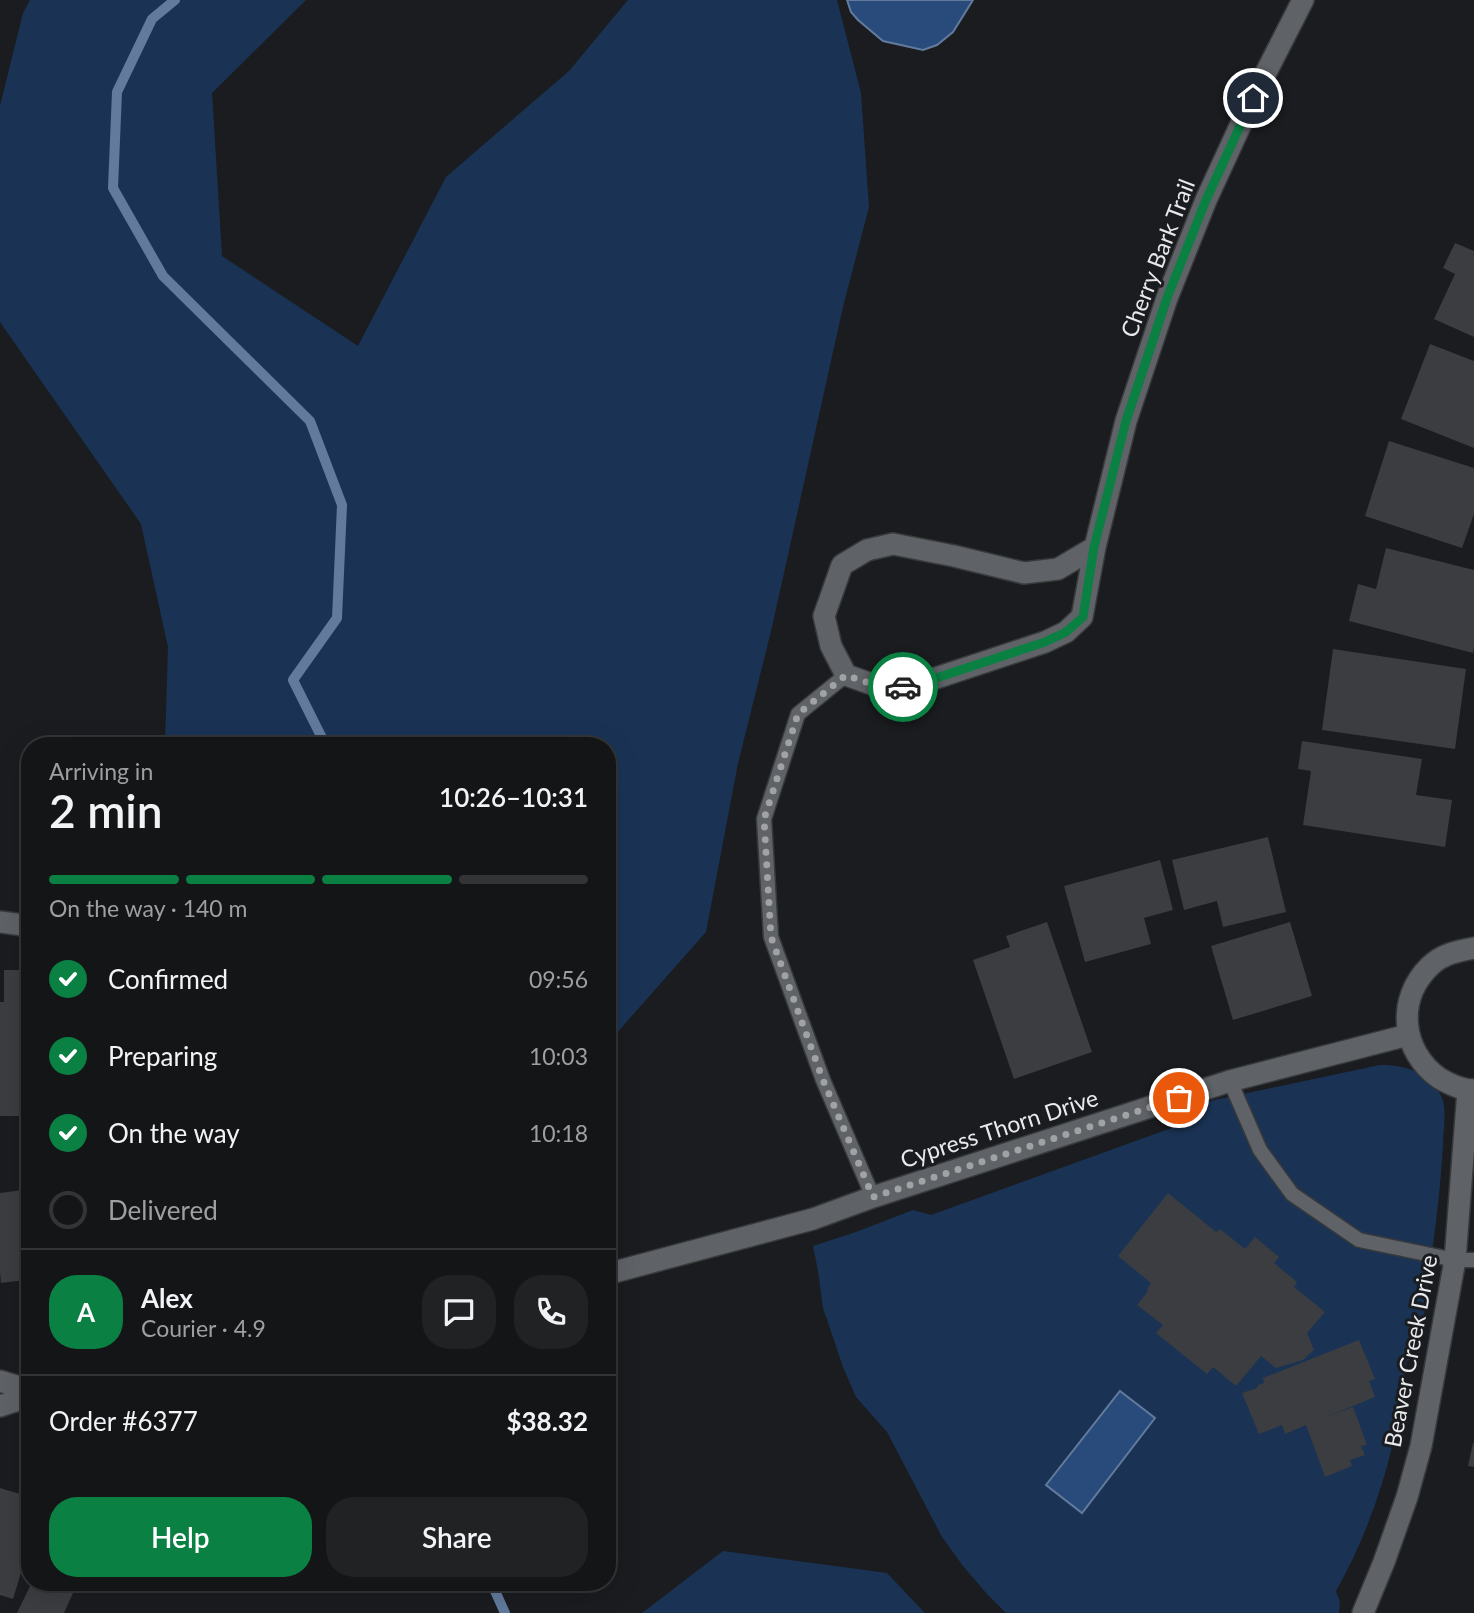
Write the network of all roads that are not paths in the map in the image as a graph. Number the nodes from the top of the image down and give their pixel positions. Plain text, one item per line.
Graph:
1 (1303, 0) edge
2 (1094, 547) junction
3 (846, 675) junction
4 (0, 922) edge
5 (21, 925) edge
6 (1474, 948) edge
7 (1408, 1035) junction
8 (1230, 1081) junction
9 (1471, 1090) edge
10 (873, 1197) junction
11 (1465, 1260) edge
12 (616, 1272) edge
13 (0, 1381) edge
14 (21, 1387) edge
15 (21, 1399) edge
16 (0, 1406) edge
17 (1363, 1613) edge

1 - 2 street, Cherry Bark Trail
2 - 3 street, Cherry Bark Trail
2 - 3 street
3 - 10 lane
4 - 5 street
6 - 7 street
7 - 8 street, Cypress Thorn Drive
7 - 9 street
8 - 10 street, Cypress Thorn Drive
8 - 11 lane
9 - 11 street, Beaver Creek Drive
10 - 12 street, Cypress Thorn Drive
11 - 17 street, Beaver Creek Drive
13 - 14 street
15 - 16 street

